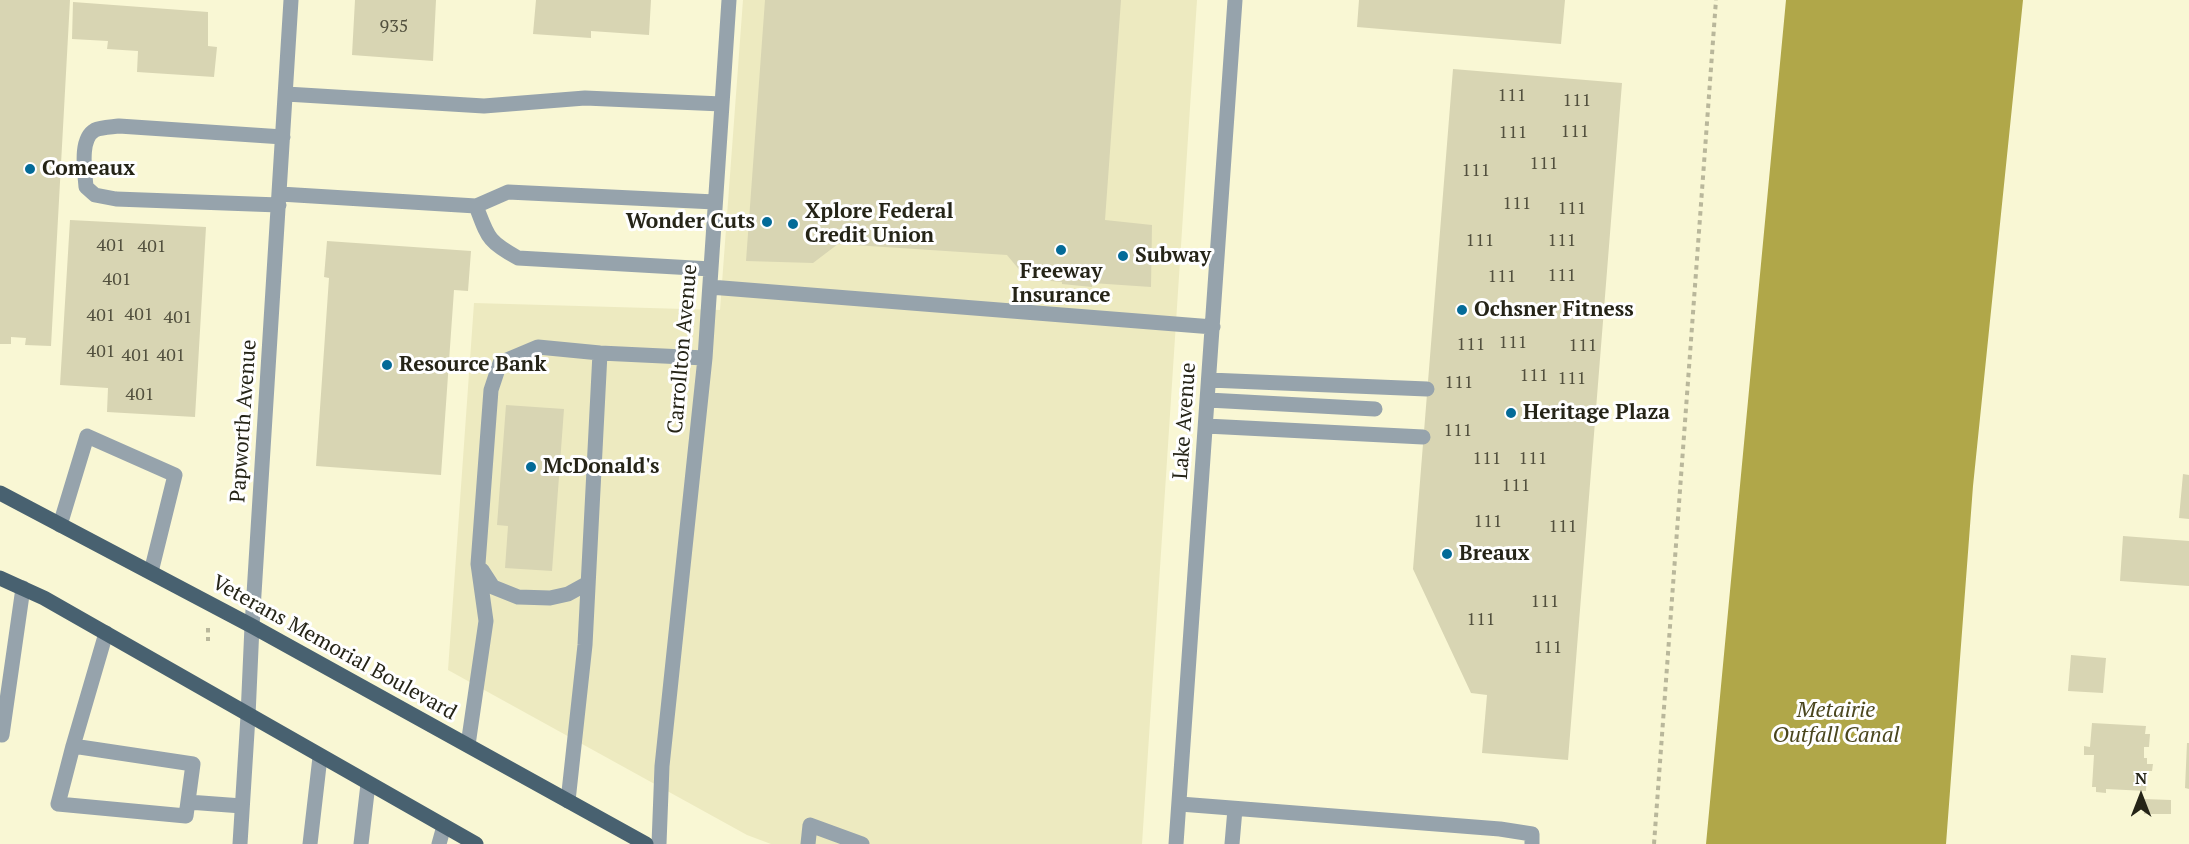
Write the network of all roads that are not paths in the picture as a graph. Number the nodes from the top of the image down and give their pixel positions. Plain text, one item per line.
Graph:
1 (291, 0) edge
2 (729, 0) edge
3 (1234, 0) edge
4 (286, 94) junction
5 (722, 104) junction
6 (283, 137) junction
7 (280, 199) junction
8 (716, 202) junction
9 (476, 206) junction
10 (711, 269) junction
11 (710, 287) junction
12 (1213, 327) junction
13 (600, 353) junction
14 (705, 358) junction
15 (1209, 380) junction
16 (1427, 389) dead end
17 (1208, 400) junction
18 (1375, 409) dead end
19 (1206, 426) junction
20 (1423, 437) dead end
21 (0, 493) edge
22 (60, 525) junction
23 (478, 564) junction
24 (151, 572) junction
25 (1, 579) edge
26 (588, 583) junction
27 (22, 588) junction
28 (252, 626) junction
29 (106, 633) junction
30 (248, 716) junction
31 (2, 735) dead end
32 (73, 746) junction
33 (468, 746) junction
34 (320, 757) junction
35 (368, 784) junction
36 (568, 801) junction
37 (188, 802) junction
38 (1180, 804) junction
39 (242, 806) junction
40 (1235, 809) junction
41 (444, 826) junction
42 (1532, 839) edge
43 (240, 844) edge
44 (310, 844) edge
45 (361, 844) edge
46 (439, 844) edge
47 (476, 844) edge
48 (646, 844) edge
49 (658, 844) edge
50 (808, 844) edge
51 (862, 844) edge
52 (1176, 844) edge
53 (1232, 844) edge

1 - 4 street, Papworth Avenue
2 - 5 street, Carrollton Avenue
3 - 12 street, Lake Avenue
4 - 5 street
4 - 6 street, Papworth Avenue
5 - 8 street, Carrollton Avenue
6 - 7 street, Papworth Avenue
6 - 7 street
7 - 9 street
7 - 28 street, Papworth Avenue
8 - 9 street
8 - 10 street, Carrollton Avenue
9 - 10 street
10 - 11 street, Carrollton Avenue
11 - 12 street
11 - 14 street, Carrollton Avenue
12 - 15 street, Lake Avenue
13 - 14 street
13 - 23 street
13 - 26 street
14 - 49 street, Carrollton Avenue
15 - 16 street
15 - 17 street, Lake Avenue
17 - 18 street
17 - 19 street, Lake Avenue
19 - 20 street
19 - 38 street, Lake Avenue
21 - 22 main road, Veterans Memorial Boulevard
22 - 24 main road, Veterans Memorial Boulevard
22 - 24 street
23 - 26 street
23 - 33 street
24 - 28 main road, Veterans Memorial Boulevard
25 - 27 main road
26 - 36 street
27 - 29 main road
27 - 31 street
28 - 30 street, Papworth Avenue
28 - 33 main road, Veterans Memorial Boulevard
29 - 30 main road
29 - 32 street
30 - 34 main road
30 - 39 street, Papworth Avenue
32 - 37 street
32 - 37 street
33 - 36 main road, Veterans Memorial Boulevard
34 - 35 main road
34 - 44 street
35 - 41 main road
35 - 45 street
36 - 48 main road, Veterans Memorial Boulevard
37 - 39 street
38 - 40 street
38 - 52 street, Lake Avenue
39 - 43 street, Papworth Avenue
40 - 42 street
40 - 53 street
41 - 46 street
41 - 47 main road
50 - 51 street

